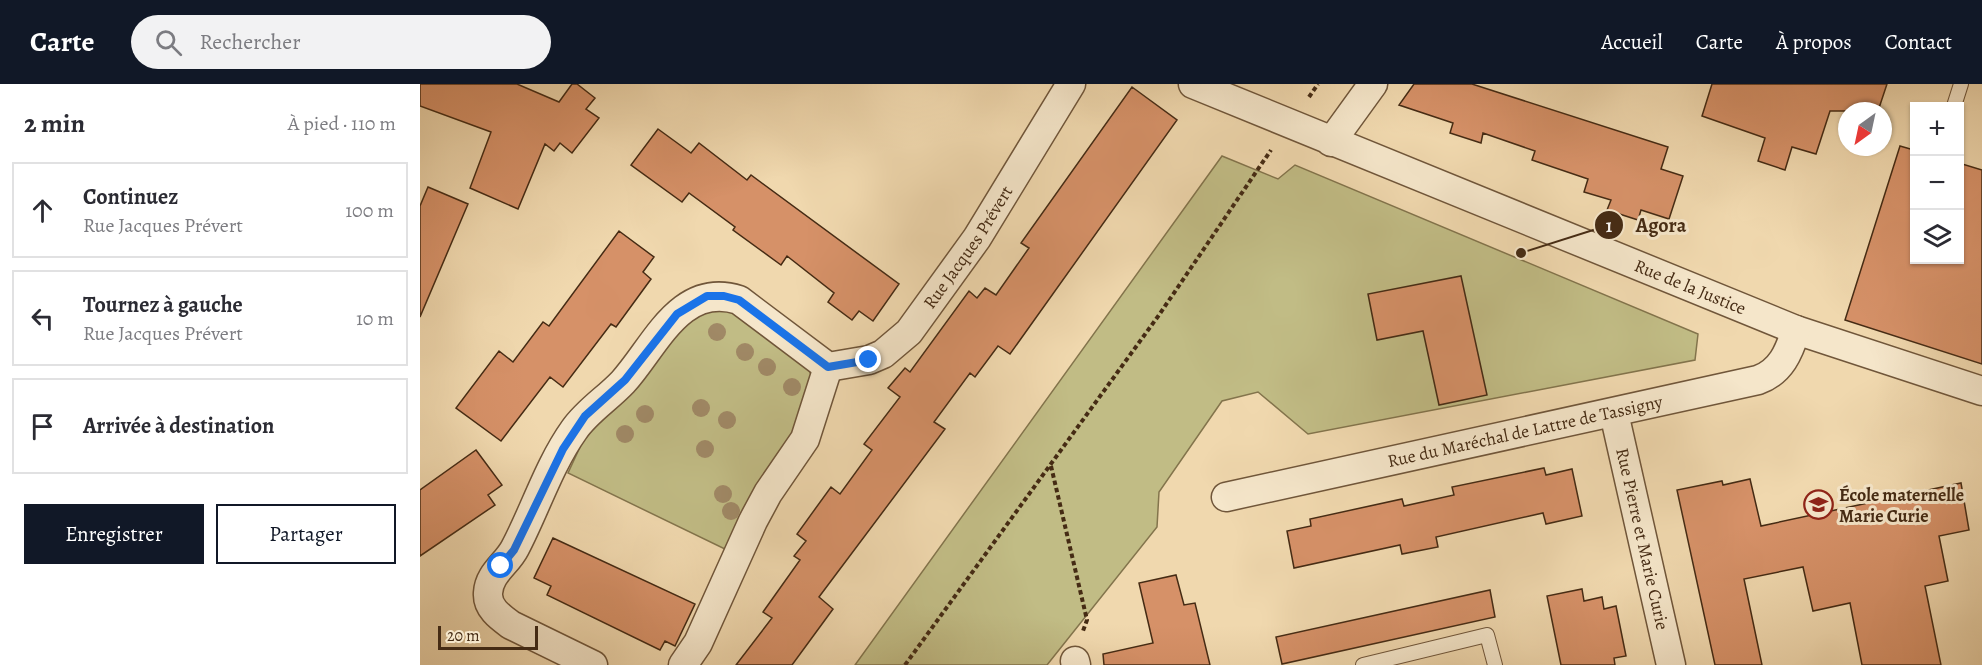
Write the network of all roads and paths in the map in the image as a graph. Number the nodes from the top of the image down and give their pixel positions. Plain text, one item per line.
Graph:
1 (1071, 84) edge
2 (1193, 84) edge
3 (1373, 84) edge
4 (1961, 84) edge
5 (1241, 93) edge
6 (1955, 102) edge
7 (1288, 124) junction
8 (1331, 142) junction
9 (1796, 330) junction
10 (828, 367) junction
11 (1982, 391) edge
12 (1614, 412) junction
13 (1051, 466) junction
14 (1226, 497) dead end
15 (1076, 663) edge
16 (593, 665) edge
17 (683, 665) edge
18 (905, 665) edge
19 (1363, 665) edge
20 (1495, 665) edge
21 (1671, 665) edge

1 - 10 street, Rue Jacques Prévert
2 - 5 street, Rue de la Justice
3 - 8 street
4 - 6 lane
5 - 7 street, Rue de la Justice
7 - 8 street, Rue de la Justice
7 - 13 path
8 - 9 street, Rue de la Justice
9 - 11 street, Rue de la Justice
9 - 12 street, Rue du Maréchal de Lattre de Tassigny
10 - 16 street
10 - 17 street
12 - 14 street, Rue du Maréchal de Lattre de Tassigny
12 - 21 street, Rue Pierre et Marie Curie
13 - 15 path
13 - 18 path
19 - 20 lane

